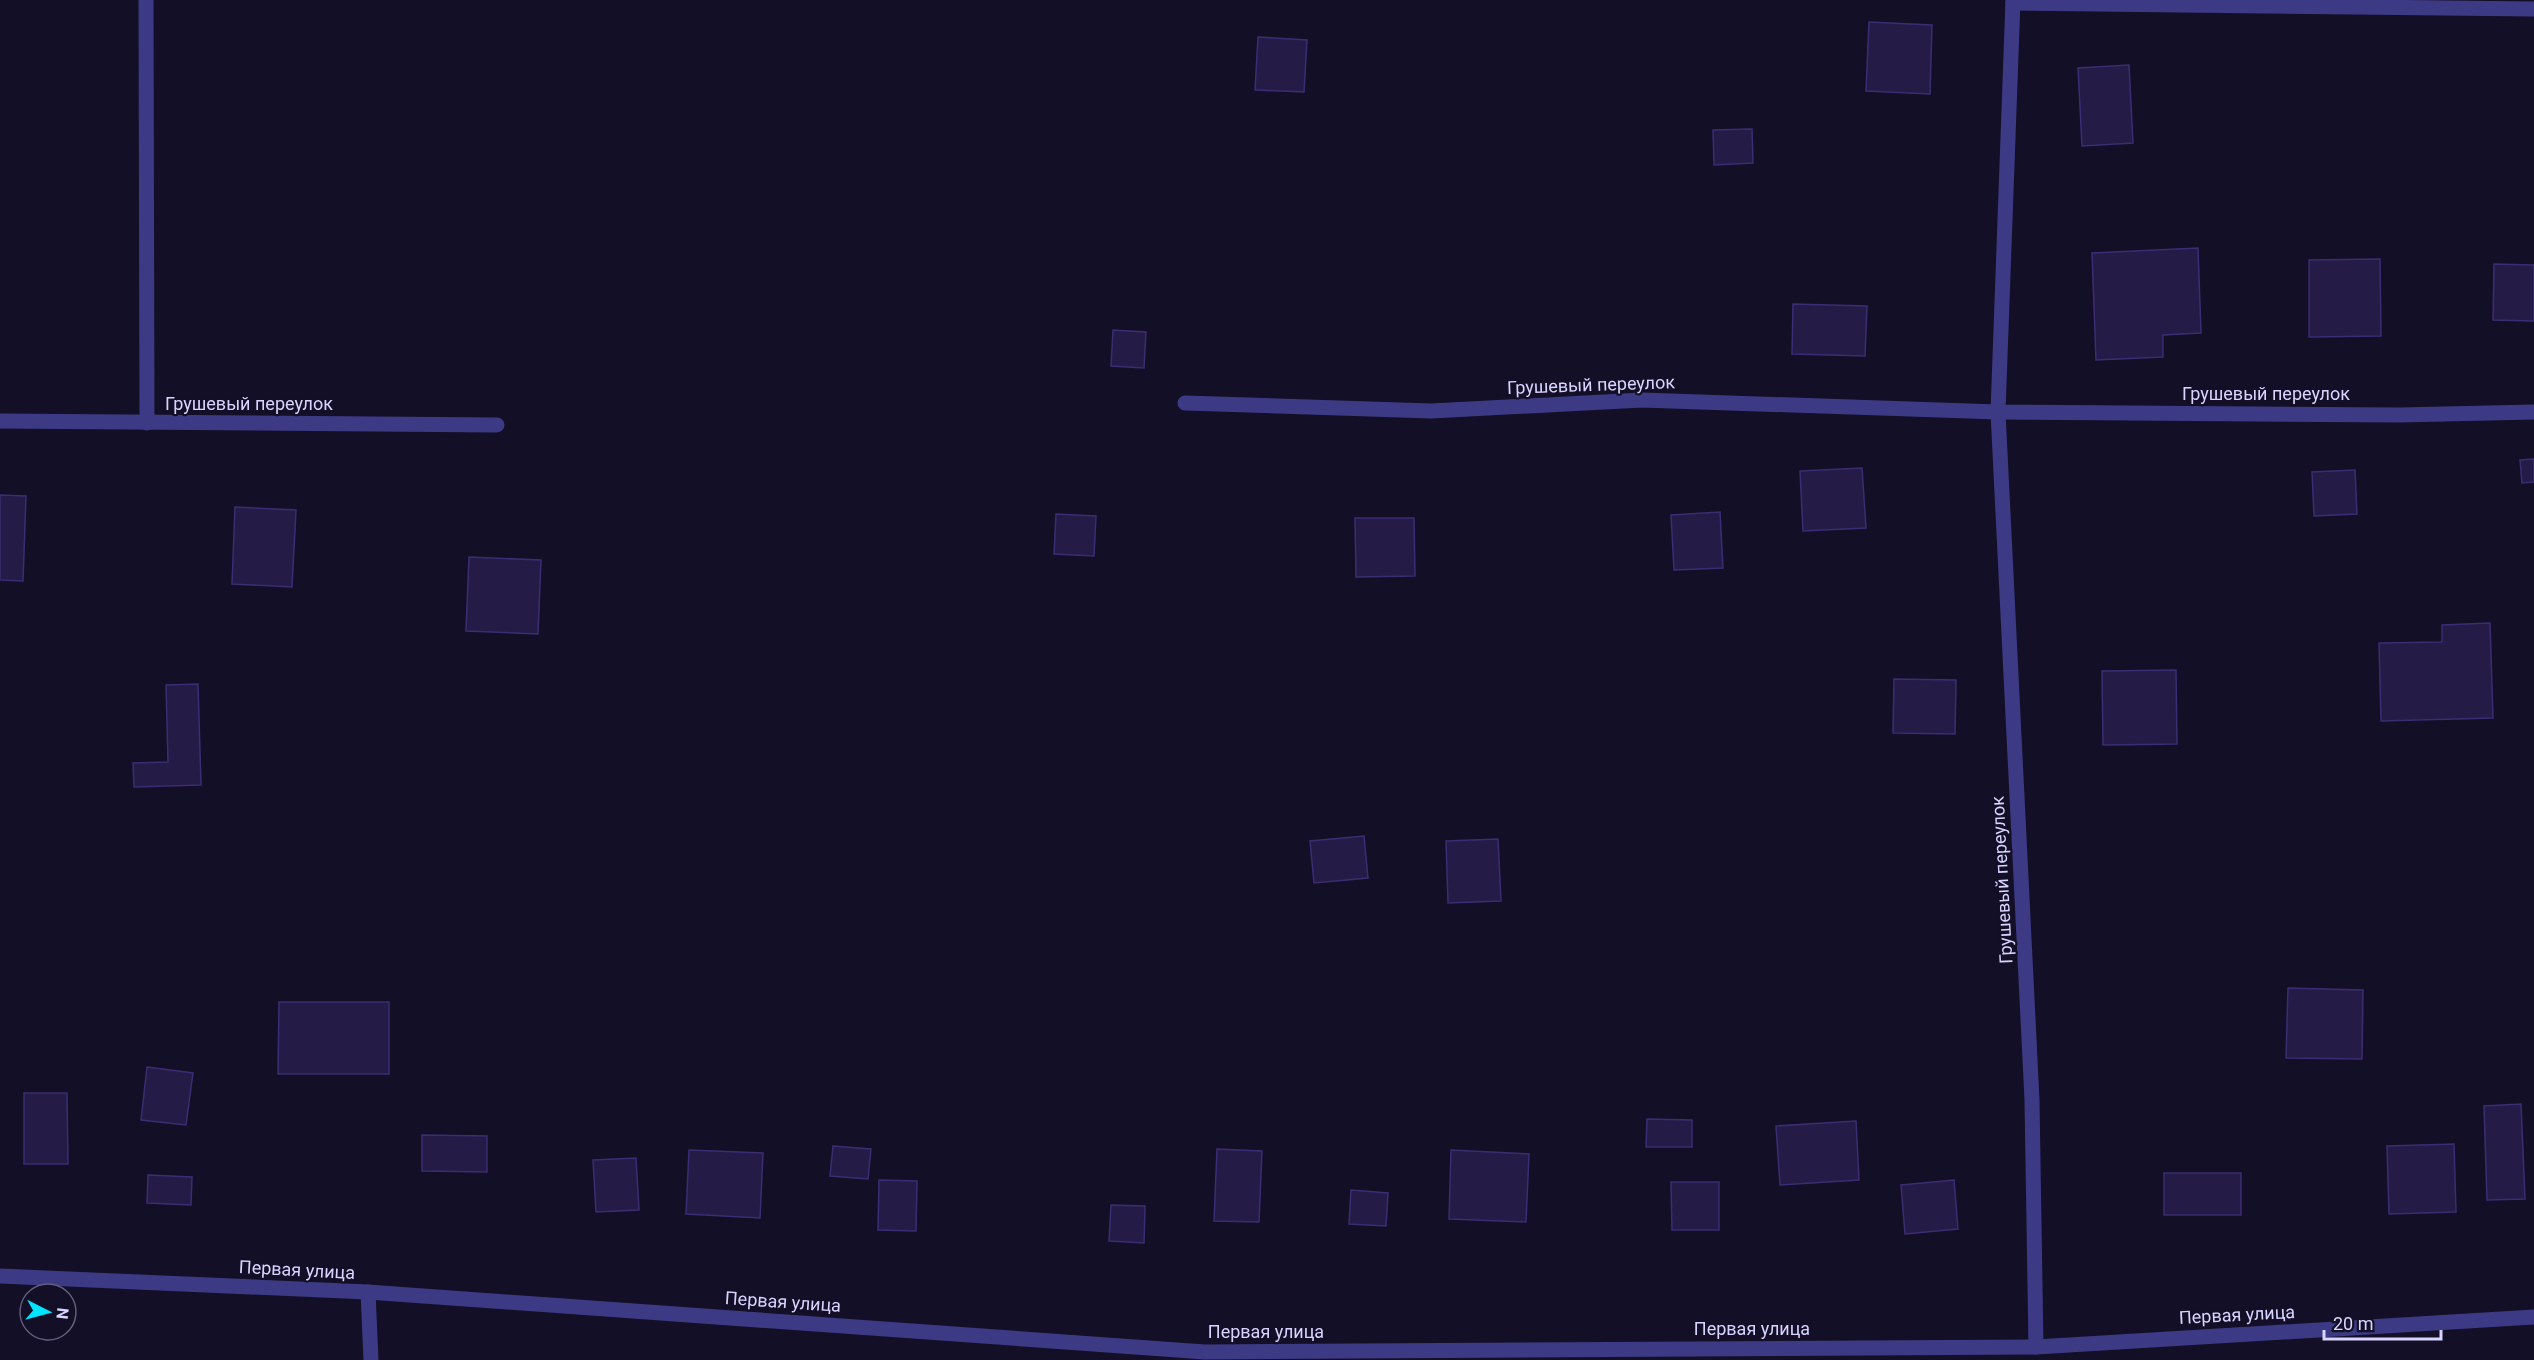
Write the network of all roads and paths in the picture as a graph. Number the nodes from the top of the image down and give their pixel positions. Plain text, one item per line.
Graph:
1 (146, 0) edge
2 (2013, 2) edge
3 (2534, 9) edge
4 (1185, 403) dead end
5 (1998, 412) junction
6 (2534, 412) edge
7 (0, 421) edge
8 (147, 423) junction
9 (497, 425) dead end
10 (0, 1276) edge
11 (368, 1292) junction
12 (2534, 1317) edge
13 (2036, 1347) junction
14 (371, 1360) edge

1 - 8 street
2 - 3 street
2 - 5 street, Грушевый переулок
4 - 5 street, Грушевый переулок
5 - 6 street, Грушевый переулок
5 - 13 street, Грушевый переулок
7 - 8 street, Грушевый переулок
8 - 9 street, Грушевый переулок
10 - 11 street, Первая улица
11 - 13 street, Первая улица
11 - 14 street
12 - 13 street, Первая улица

